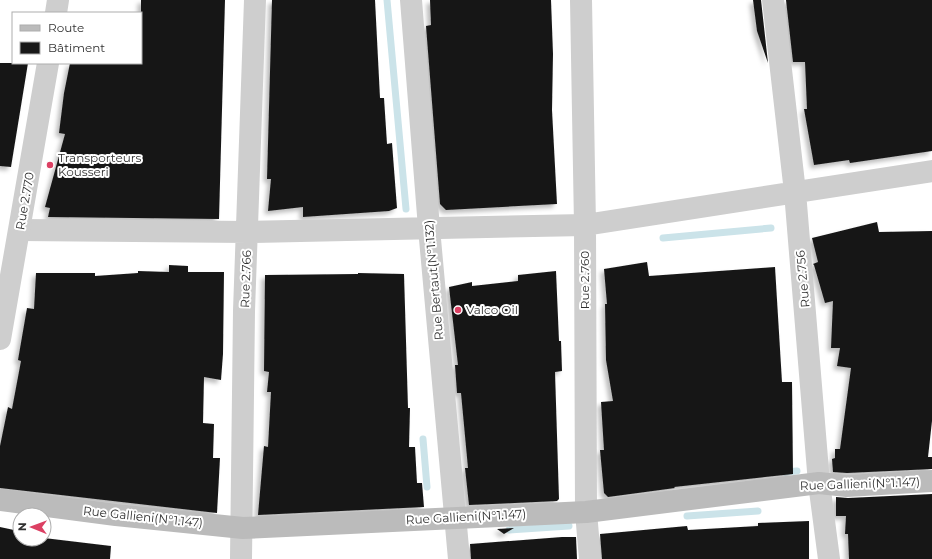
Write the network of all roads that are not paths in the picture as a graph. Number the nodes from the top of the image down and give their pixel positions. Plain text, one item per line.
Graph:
1 (58, 0) edge
2 (255, 0) edge
3 (411, 0) edge
4 (581, 0) edge
5 (773, 0) edge
6 (56, 12) edge
7 (48, 64) edge
8 (932, 171) edge
9 (796, 192) junction
10 (585, 225) junction
11 (429, 228) junction
12 (20, 230) junction
13 (248, 232) junction
14 (0, 339) edge
15 (932, 482) edge
16 (819, 483) junction
17 (0, 500) edge
18 (586, 512) junction
19 (455, 517) junction
20 (243, 528) junction
21 (241, 559) edge
22 (459, 559) edge
23 (590, 559) edge
24 (830, 559) edge

1 - 6 street
2 - 13 street, Rue 2.766
3 - 11 street, Rue Bertaut(N°1.132)
4 - 10 street, Rue 2.760
5 - 9 street, Rue 2.756
7 - 12 street, Rue 2.770
8 - 9 street
9 - 10 street
9 - 16 street, Rue 2.756
10 - 11 street
10 - 18 street, Rue 2.760
11 - 13 street
11 - 19 street, Rue Bertaut(N°1.132)
12 - 13 street
12 - 14 street, Rue 2.770
13 - 20 street, Rue 2.766
15 - 16 main road, Rue Gallieni(N°1.147)
16 - 18 main road, Rue Gallieni(N°1.147)
16 - 24 street, Rue 2.756
17 - 20 main road, Rue Gallieni(N°1.147)
18 - 19 main road, Rue Gallieni(N°1.147)
18 - 23 street, Rue 2.760
19 - 20 main road, Rue Gallieni(N°1.147)
19 - 22 street, Rue Bertaut(N°1.132)
20 - 21 street, Rue 2.766

